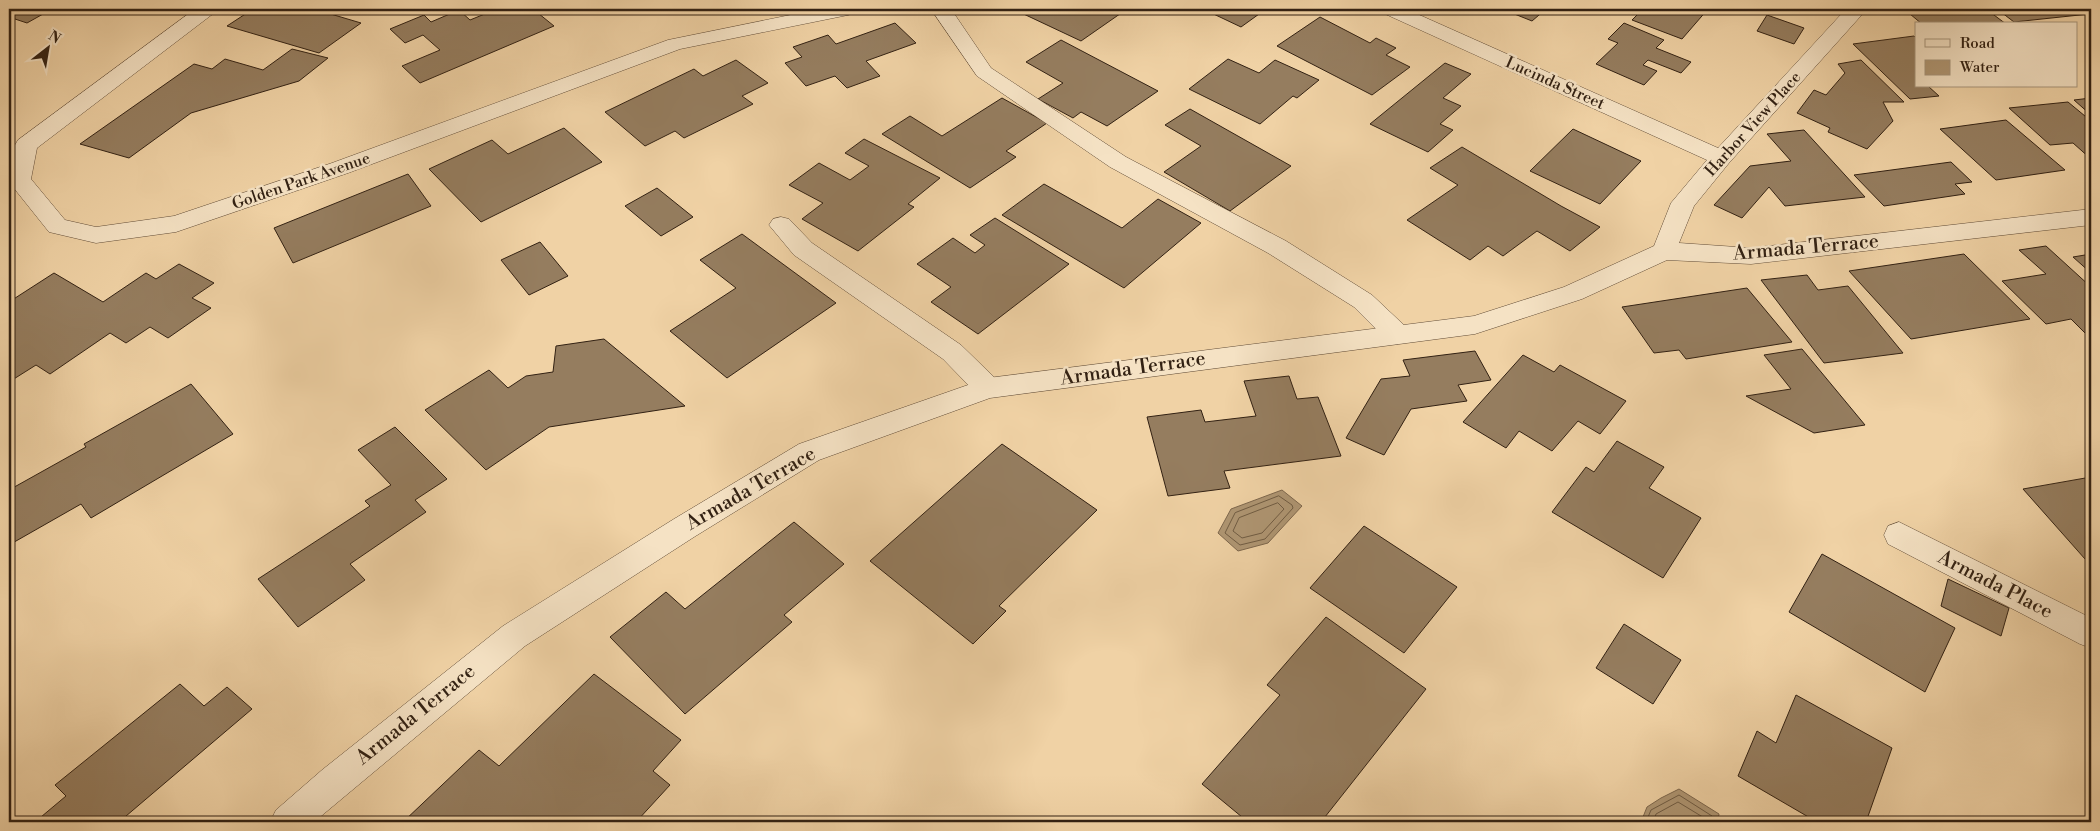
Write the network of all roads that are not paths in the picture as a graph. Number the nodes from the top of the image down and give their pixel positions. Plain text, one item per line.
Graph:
1 (207, 9) edge
2 (848, 9) edge
3 (941, 9) edge
4 (1390, 9) edge
5 (1858, 9) edge
6 (1721, 158) junction
7 (2091, 217) edge
8 (781, 224) dead end
9 (1664, 251) junction
10 (1397, 334) junction
11 (988, 388) junction
12 (1899, 535) dead end
13 (2091, 634) edge
14 (288, 822) edge

1 - 2 street, Golden Park Avenue
3 - 10 street
4 - 6 street, Lucinda Street
5 - 6 street, Harbor View Place
6 - 9 street, Harbor View Place
7 - 9 street, Armada Terrace
8 - 11 street
9 - 10 street, Armada Terrace
10 - 11 street, Armada Terrace
11 - 14 street, Armada Terrace
12 - 13 street, Armada Place

